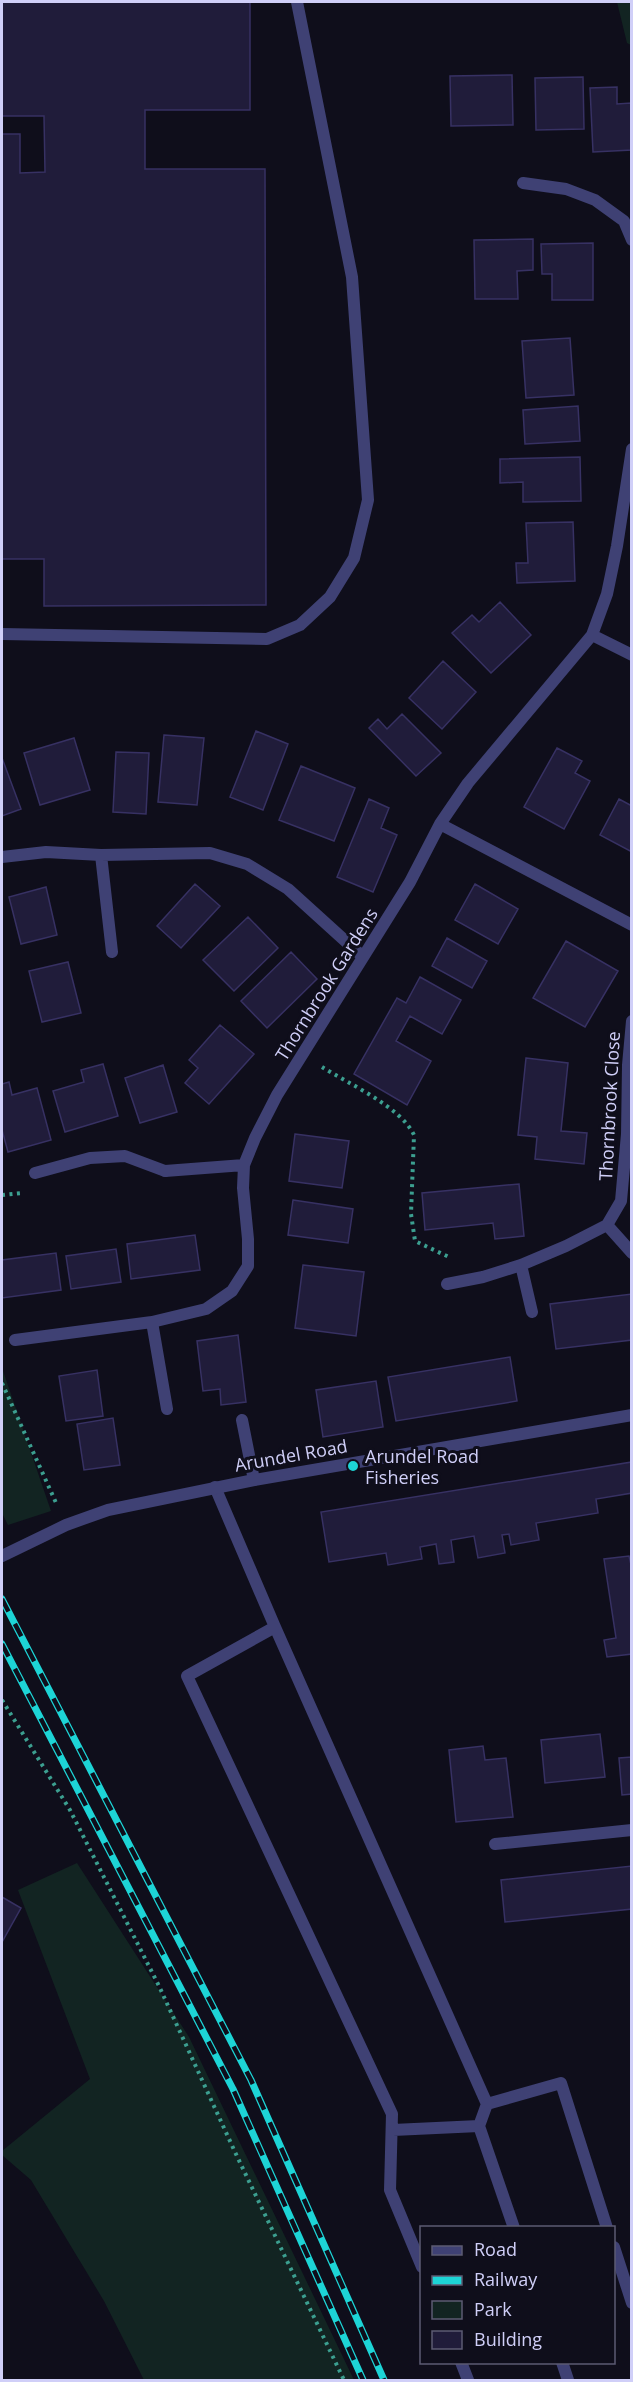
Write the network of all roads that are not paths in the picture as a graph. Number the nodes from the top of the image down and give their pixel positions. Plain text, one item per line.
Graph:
1 (297, 2) edge
2 (523, 183) dead end
3 (632, 240) edge
4 (632, 449) edge
5 (2, 634) edge
6 (592, 635) junction
7 (632, 655) edge
8 (440, 824) junction
9 (101, 855) junction
10 (2, 857) edge
11 (632, 925) edge
12 (112, 952) dead end
13 (363, 957) junction
14 (632, 1021) edge
15 (244, 1165) junction
16 (34, 1173) dead end
17 (607, 1225) junction
18 (632, 1253) edge
19 (521, 1265) junction
20 (447, 1284) dead end
21 (532, 1312) dead end
22 (152, 1322) junction
23 (15, 1340) dead end
24 (167, 1409) dead end
25 (632, 1415) edge
26 (242, 1420) dead end
27 (254, 1479) junction
28 (215, 1487) junction
29 (2, 1556) edge
30 (275, 1627) junction
31 (632, 1830) edge
32 (495, 1844) dead end
33 (487, 2104) junction
34 (479, 2126) junction
35 (393, 2130) junction
36 (513, 2226) edge
37 (606, 2226) edge
38 (615, 2250) edge
39 (420, 2261) edge
40 (632, 2303) edge
41 (462, 2364) edge
42 (563, 2364) edge
43 (468, 2380) edge
44 (568, 2380) edge

1 - 5 street
2 - 3 street
4 - 6 street, Thornbrook Gardens
6 - 7 street
6 - 8 street, Thornbrook Gardens
8 - 11 street
8 - 13 street, Thornbrook Gardens
9 - 10 street
9 - 12 street
9 - 13 street
13 - 15 street, Thornbrook Gardens
14 - 17 street, Thornbrook Close
15 - 16 street
15 - 22 street, Thornbrook Gardens
17 - 18 street
17 - 19 street
19 - 20 street
19 - 21 street
22 - 23 street, Thornbrook Gardens
22 - 24 street
25 - 27 street, Arundel Road
26 - 27 street
27 - 28 street, Arundel Road
28 - 29 street, Arundel Road
28 - 30 street
30 - 33 street
30 - 35 street
31 - 32 street
33 - 34 street
33 - 37 street
34 - 35 street
34 - 36 street
35 - 39 street
38 - 40 street
41 - 43 street
42 - 44 street

